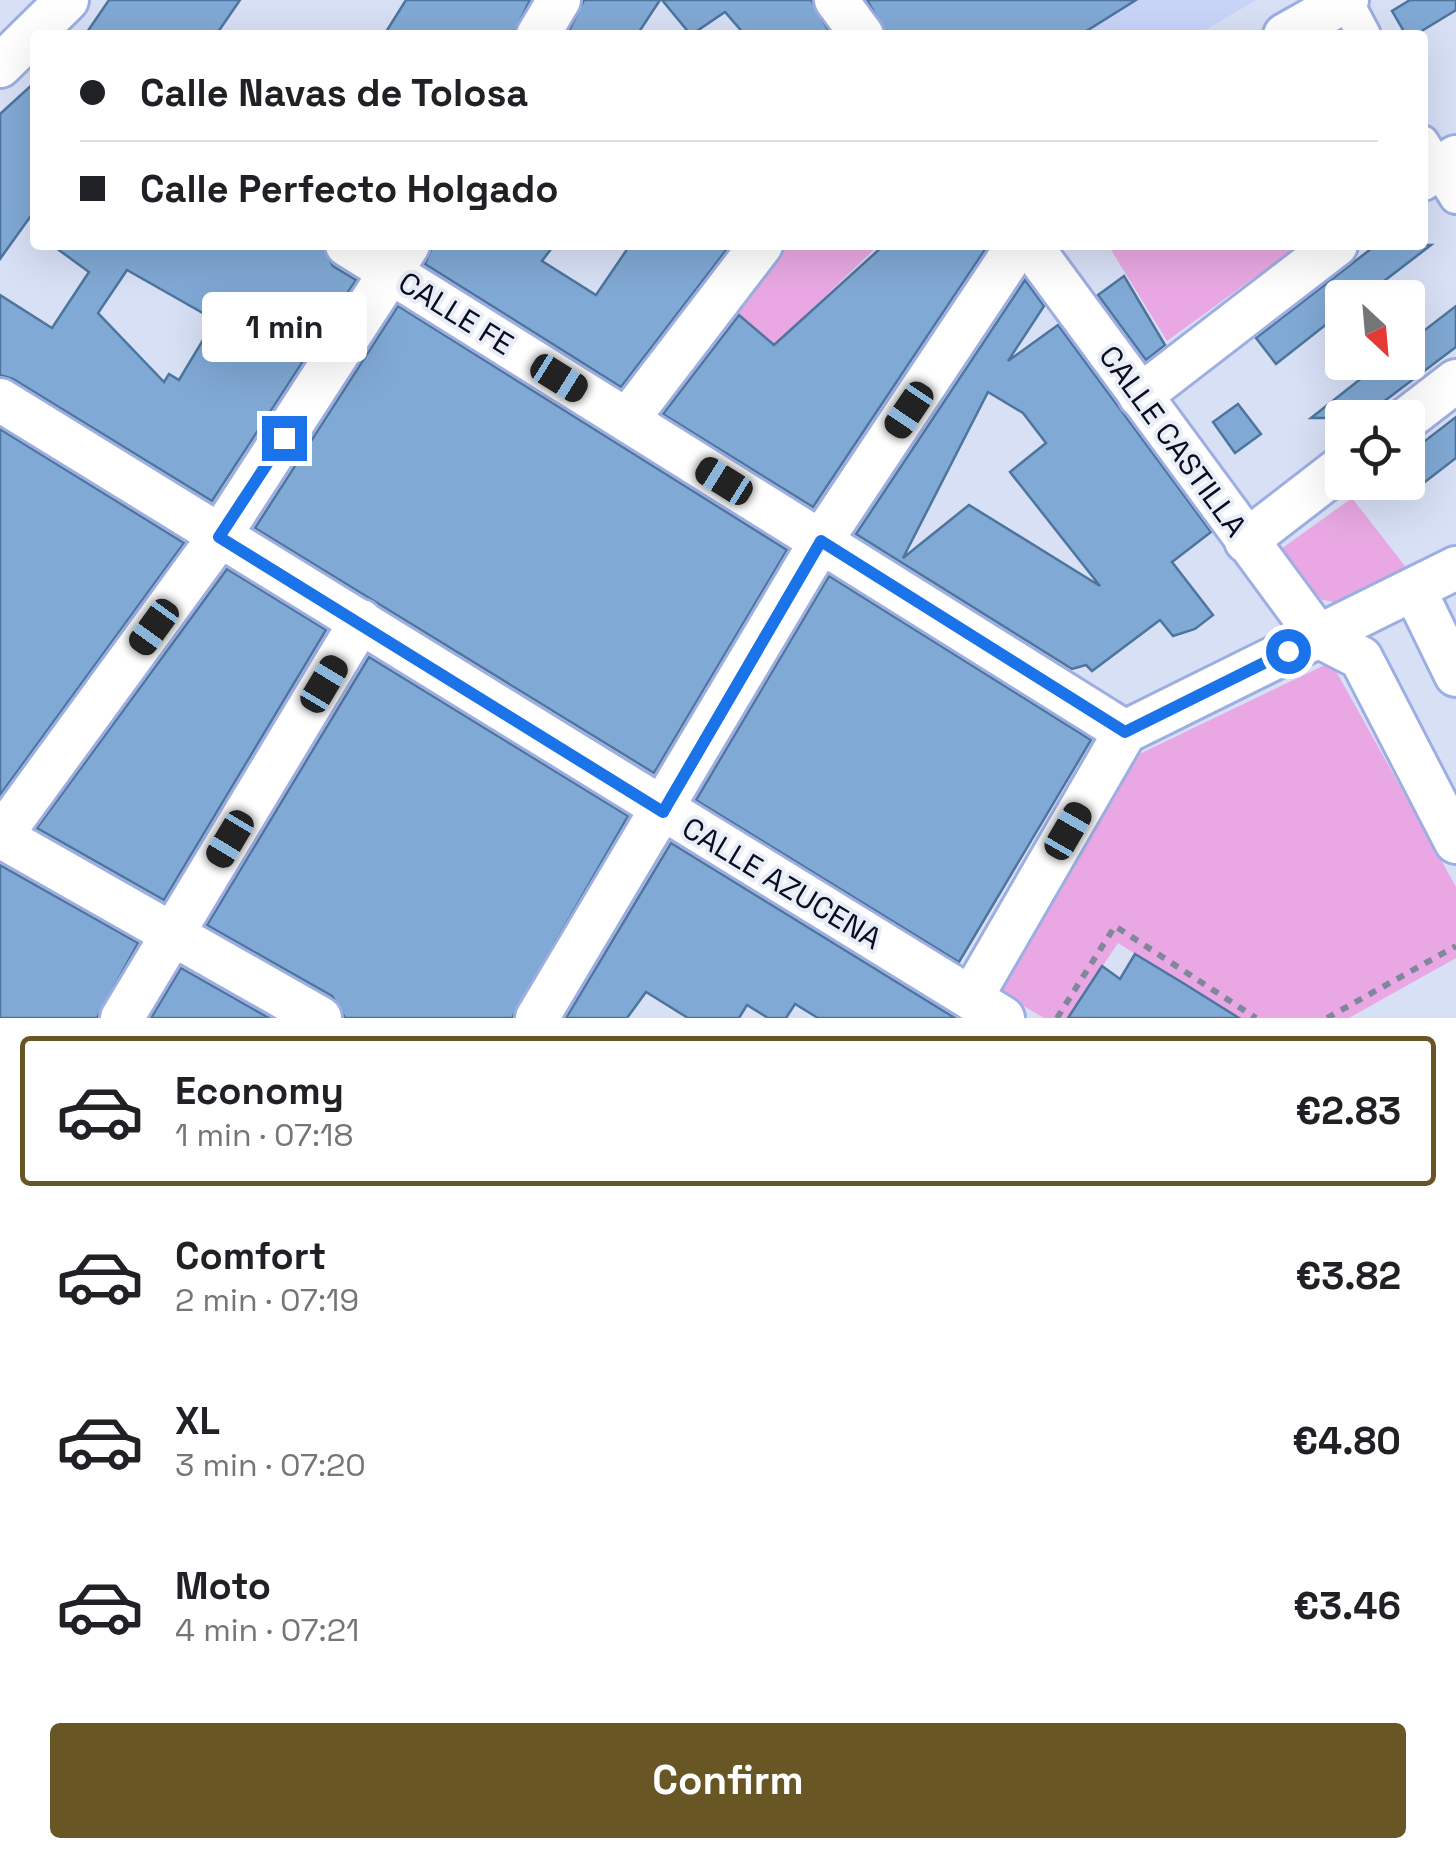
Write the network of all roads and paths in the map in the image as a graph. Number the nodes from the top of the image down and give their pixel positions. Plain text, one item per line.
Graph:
1 (67, 0) edge
2 (559, 0) edge
3 (836, 0) edge
4 (1347, 0) edge
5 (40, 30) edge
6 (541, 30) edge
7 (858, 30) edge
8 (1294, 30) edge
9 (1362, 30) edge
10 (367, 250) edge
11 (757, 250) edge
12 (1015, 250) edge
13 (1034, 250) edge
14 (1330, 250) edge
15 (400, 259) edge
16 (1456, 381) edge
17 (1140, 396) junction
18 (0, 400) edge
19 (1425, 405) edge
20 (626, 420) junction
21 (1325, 481) edge
22 (219, 537) junction
23 (821, 541) junction
24 (1246, 541) junction
25 (1456, 568) edge
26 (1414, 589) junction
27 (361, 622) junction
28 (1318, 636) junction
29 (1456, 675) edge
30 (1125, 732) junction
31 (663, 812) junction
32 (0, 837) edge
33 (1456, 842) edge
34 (174, 933) junction
35 (1456, 946) edge
36 (987, 1008) edge
37 (122, 1018) edge
38 (320, 1018) edge
39 (537, 1018) edge
40 (1058, 1018) edge
41 (1256, 1018) edge
42 (1327, 1018) edge

1 - 5 street
2 - 6 street
3 - 7 street
4 - 8 street
4 - 9 street
10 - 15 street, CALLE FE
11 - 20 street
12 - 23 street
13 - 17 street, CALLE CASTILLA
14 - 17 street
15 - 20 street, CALLE FE
15 - 22 street
16 - 19 street
17 - 24 street, CALLE CASTILLA
18 - 22 street, CALLE AZUCENA
20 - 23 street, CALLE FE
21 - 24 street
22 - 27 street, CALLE AZUCENA
22 - 32 street
23 - 30 street, CALLE FE
23 - 31 street
24 - 28 street, CALLE CASTILLA
25 - 26 street
26 - 28 street
26 - 29 street
27 - 31 street, CALLE AZUCENA
27 - 34 street
28 - 30 street
28 - 33 street
30 - 36 street
31 - 36 street, CALLE AZUCENA
31 - 39 street
32 - 34 street
34 - 37 street
34 - 38 street
35 - 42 path
40 - 41 path

